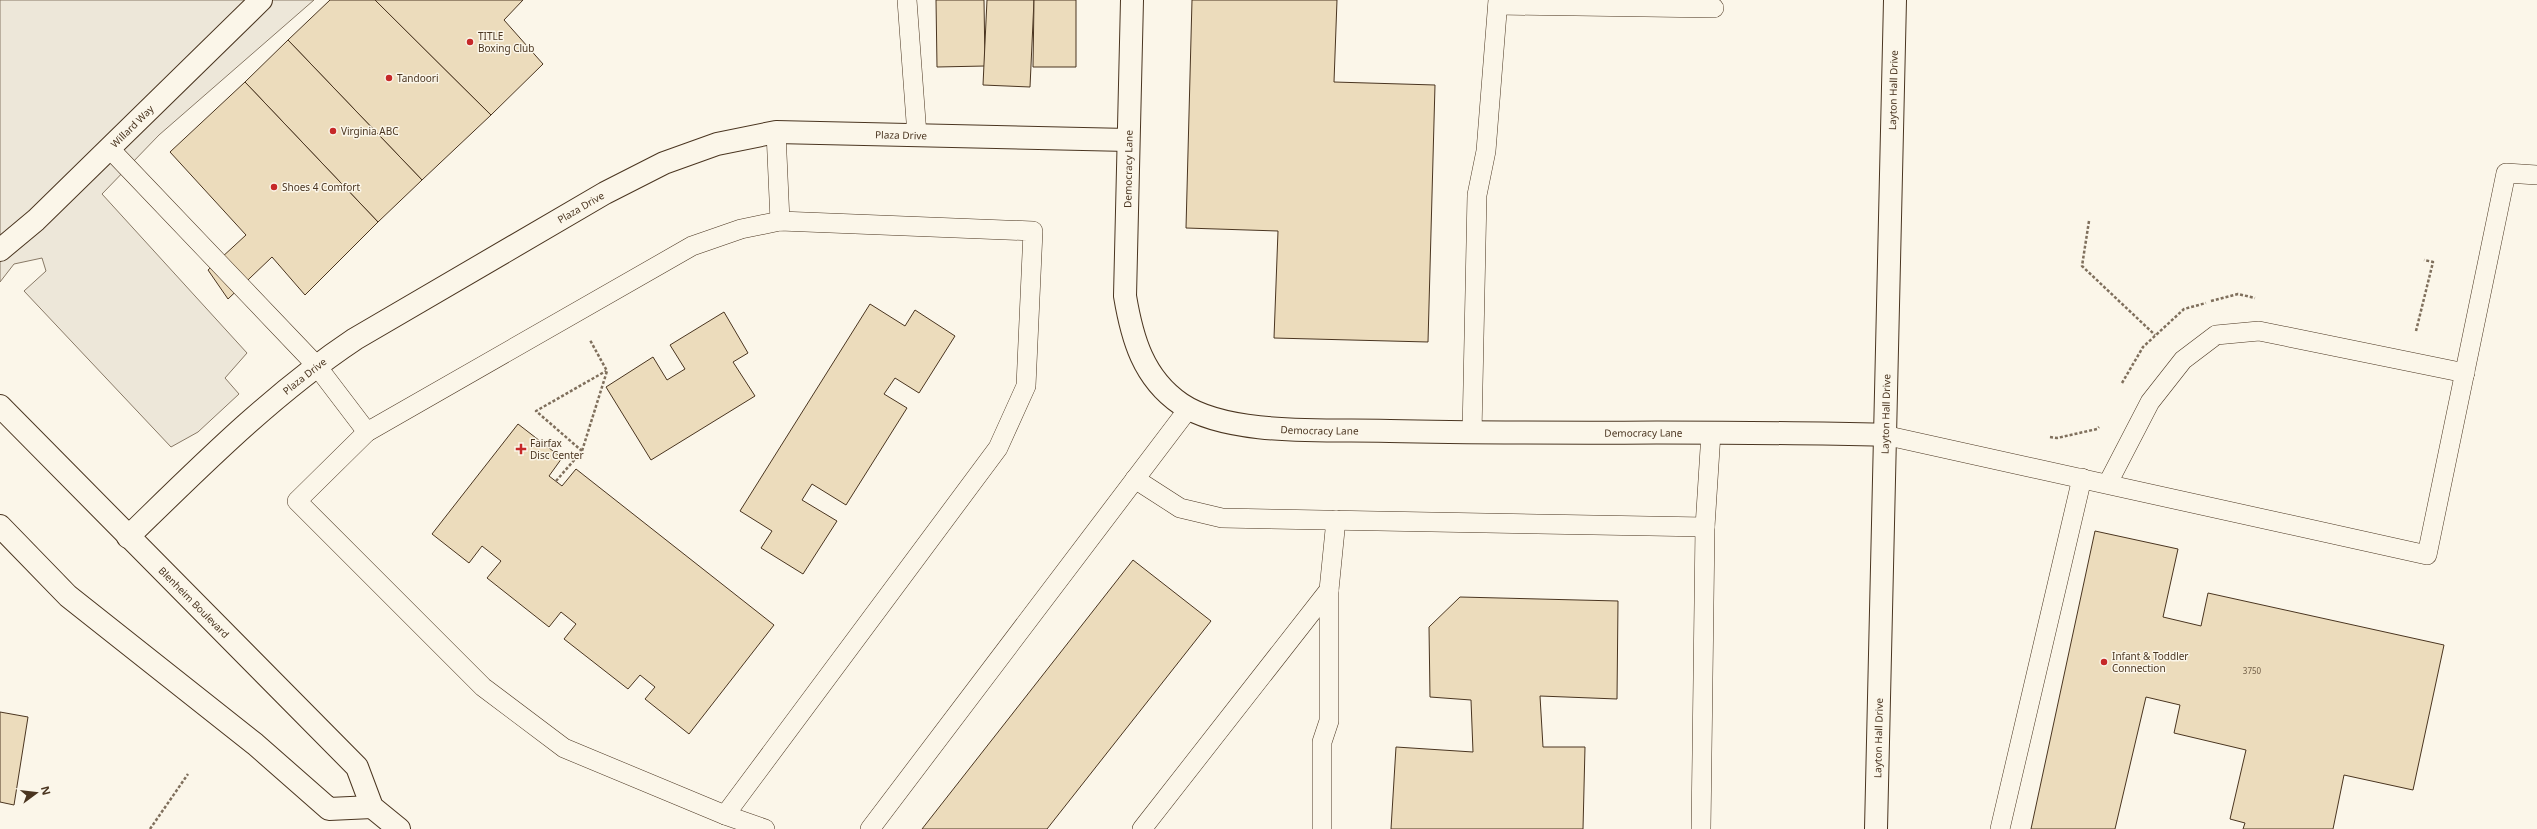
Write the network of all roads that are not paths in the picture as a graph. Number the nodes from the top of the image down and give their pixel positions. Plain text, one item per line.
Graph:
1 (261, 0) edge
2 (907, 0) edge
3 (1132, 0) edge
4 (1895, 0) edge
5 (1498, 2) edge
6 (1714, 8) dead end
7 (776, 132) junction
8 (917, 135) junction
9 (1128, 140) junction
10 (110, 149) junction
11 (2537, 175) edge
12 (780, 221) junction
13 (0, 250) edge
14 (316, 365) junction
15 (2465, 373) junction
16 (0, 406) edge
17 (1189, 408) junction
18 (367, 432) junction
19 (1472, 433) junction
20 (1711, 433) junction
21 (1884, 435) junction
22 (2082, 478) junction
23 (1135, 479) junction
24 (2108, 484) junction
25 (1336, 520) junction
26 (0, 526) edge
27 (1705, 527) junction
28 (128, 537) junction
29 (1329, 590) junction
30 (372, 807) junction
31 (725, 815) junction
32 (399, 829) edge
33 (765, 829) edge
34 (870, 829) edge
35 (1142, 829) edge
36 (1322, 829) edge
37 (1701, 829) edge
38 (1876, 829) edge
39 (2000, 829) edge

1 - 10 street, Willard Way
2 - 8 lane
3 - 9 street, Democracy Lane
4 - 21 street, Layton Hall Drive
5 - 6 lane
5 - 19 lane
7 - 8 street, Plaza Drive
7 - 12 lane
7 - 14 street, Plaza Drive
8 - 9 street, Plaza Drive
9 - 17 street, Democracy Lane
10 - 13 street, Willard Way
10 - 14 lane
11 - 15 lane
12 - 18 lane
12 - 31 lane
14 - 18 lane
14 - 28 street, Plaza Drive
15 - 24 lane
15 - 24 lane
16 - 28 street, Blenheim Boulevard
17 - 19 street, Democracy Lane
17 - 23 lane
18 - 31 lane
19 - 20 street, Democracy Lane
20 - 21 street, Democracy Lane
20 - 27 lane
21 - 22 lane
21 - 38 street, Layton Hall Drive
22 - 24 lane
22 - 39 lane
23 - 25 lane
23 - 34 lane
25 - 27 lane
25 - 29 lane
26 - 30 street
27 - 37 lane
28 - 30 street, Blenheim Boulevard
29 - 35 lane
29 - 36 lane
30 - 32 street, Blenheim Boulevard
31 - 33 lane

